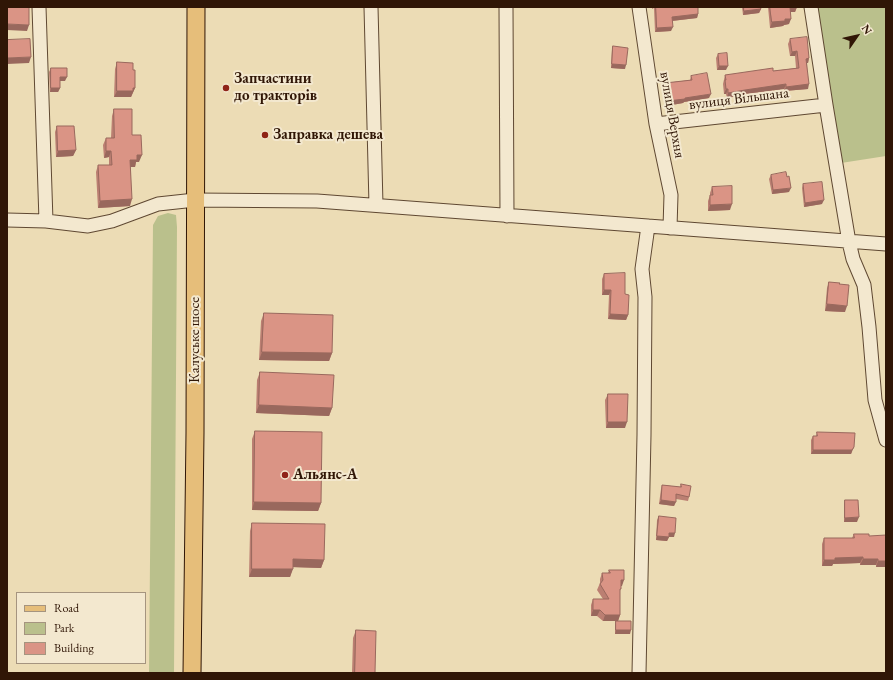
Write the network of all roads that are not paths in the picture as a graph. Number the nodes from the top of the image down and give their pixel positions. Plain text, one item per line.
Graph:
1 (39, 7) edge
2 (196, 7) edge
3 (371, 7) edge
4 (506, 7) edge
5 (639, 7) edge
6 (811, 7) edge
7 (826, 105) junction
8 (656, 124) junction
9 (195, 200) junction
10 (376, 205) junction
11 (507, 216) junction
12 (7, 220) edge
13 (46, 221) junction
14 (648, 226) junction
15 (670, 228) junction
16 (849, 242) junction
17 (886, 244) edge
18 (886, 440) edge
19 (192, 673) edge
20 (639, 673) edge

1 - 13 street
2 - 9 main road, Калуське шосе
3 - 10 street
4 - 11 street
5 - 8 street, вулиця Верхня
6 - 7 street
7 - 8 street, вулиця Вільшана
7 - 16 street
8 - 15 street, вулиця Верхня
9 - 10 street
9 - 13 street
9 - 19 main road, Калуське шосе
10 - 11 street
11 - 14 street
12 - 13 street
14 - 15 street
14 - 20 street
15 - 16 street
16 - 17 street
16 - 18 street

